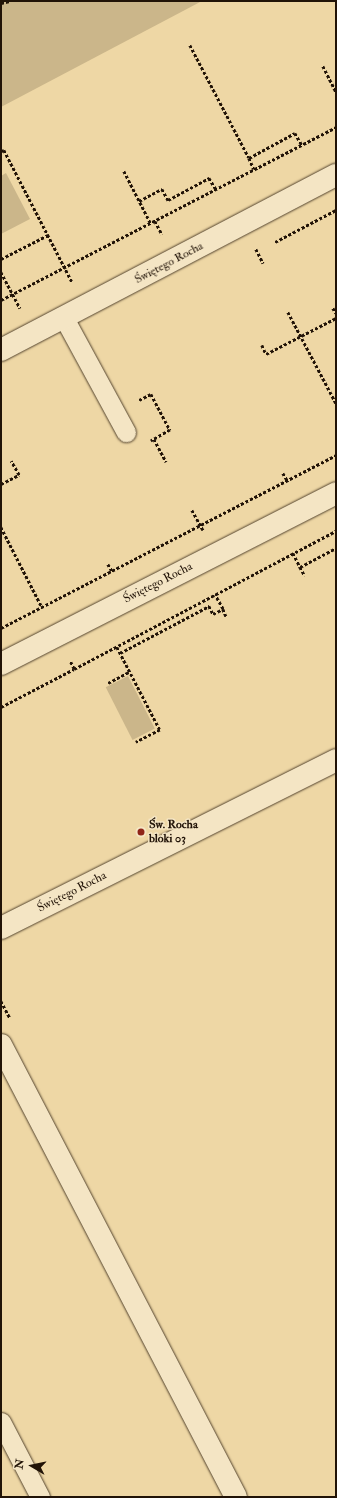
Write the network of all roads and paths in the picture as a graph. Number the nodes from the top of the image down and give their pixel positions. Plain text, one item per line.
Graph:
1 (10, 1) edge
2 (1, 3) edge
3 (190, 45) dead end
4 (324, 66) dead end
5 (336, 92) edge
6 (336, 127) edge
7 (302, 145) junction
8 (1, 152) edge
9 (249, 158) junction
10 (254, 169) junction
11 (124, 171) dead end
12 (336, 175) edge
13 (216, 189) junction
14 (139, 201) junction
15 (150, 223) junction
16 (48, 235) junction
17 (257, 251) dead end
18 (1, 259) edge
19 (263, 263) dead end
20 (64, 267) junction
21 (1, 272) edge
22 (12, 294) junction
23 (1, 300) edge
24 (85, 307) junction
25 (333, 308) dead end
26 (288, 312) dead end
27 (336, 313) edge
28 (64, 318) junction
29 (336, 318) edge
30 (33, 333) junction
31 (301, 336) junction
32 (262, 345) dead end
33 (1, 350) edge
34 (135, 400) dead end
35 (336, 403) edge
36 (126, 432) dead end
37 (154, 439) junction
38 (148, 443) dead end
39 (336, 455) edge
40 (11, 461) dead end
41 (166, 462) dead end
42 (283, 473) dead end
43 (287, 480) junction
44 (1, 484) edge
45 (336, 492) edge
46 (336, 531) edge
47 (336, 548) edge
48 (293, 554) junction
49 (108, 564) dead end
50 (300, 567) junction
51 (112, 571) junction
52 (305, 576) dead end
53 (215, 595) junction
54 (223, 609) junction
55 (226, 616) dead end
56 (1, 628) edge
57 (117, 647) junction
58 (120, 653) junction
59 (1, 664) edge
60 (74, 669) dead end
61 (129, 672) junction
62 (108, 684) dead end
63 (136, 742) dead end
64 (336, 760) edge
65 (1, 928) edge
66 (1, 1045) edge
67 (1, 1422) edge
68 (40, 1497) edge
69 (236, 1497) edge

1 - 2 path
3 - 9 path
4 - 5 path
6 - 7 path
7 - 9 path
7 - 10 path
8 - 16 path
9 - 10 path
10 - 13 path
11 - 14 path
12 - 24 street, Świętego Rocha
13 - 14 path
13 - 15 path
14 - 15 path
15 - 20 path
16 - 18 path
16 - 20 path
17 - 19 path
20 - 22 path
20 - 24 path
21 - 22 path
22 - 23 path
22 - 30 path
24 - 28 street, Świętego Rocha
25 - 27 path
26 - 31 path
28 - 30 street, Świętego Rocha
28 - 36 lane
29 - 31 path
30 - 33 street, Świętego Rocha
31 - 32 path
31 - 35 path
34 - 37 path
37 - 38 path
37 - 41 path
39 - 43 path
40 - 44 path
42 - 43 path
43 - 51 path
45 - 59 street, Świętego Rocha
46 - 48 path
47 - 50 path
48 - 50 path
48 - 53 path
49 - 51 path
50 - 52 path
51 - 56 path
53 - 54 path
53 - 57 path
54 - 55 path
54 - 58 path
57 - 58 path
57 - 60 path
58 - 61 path
61 - 62 path
61 - 63 path
64 - 65 street, Świętego Rocha
66 - 69 street
67 - 68 lane

